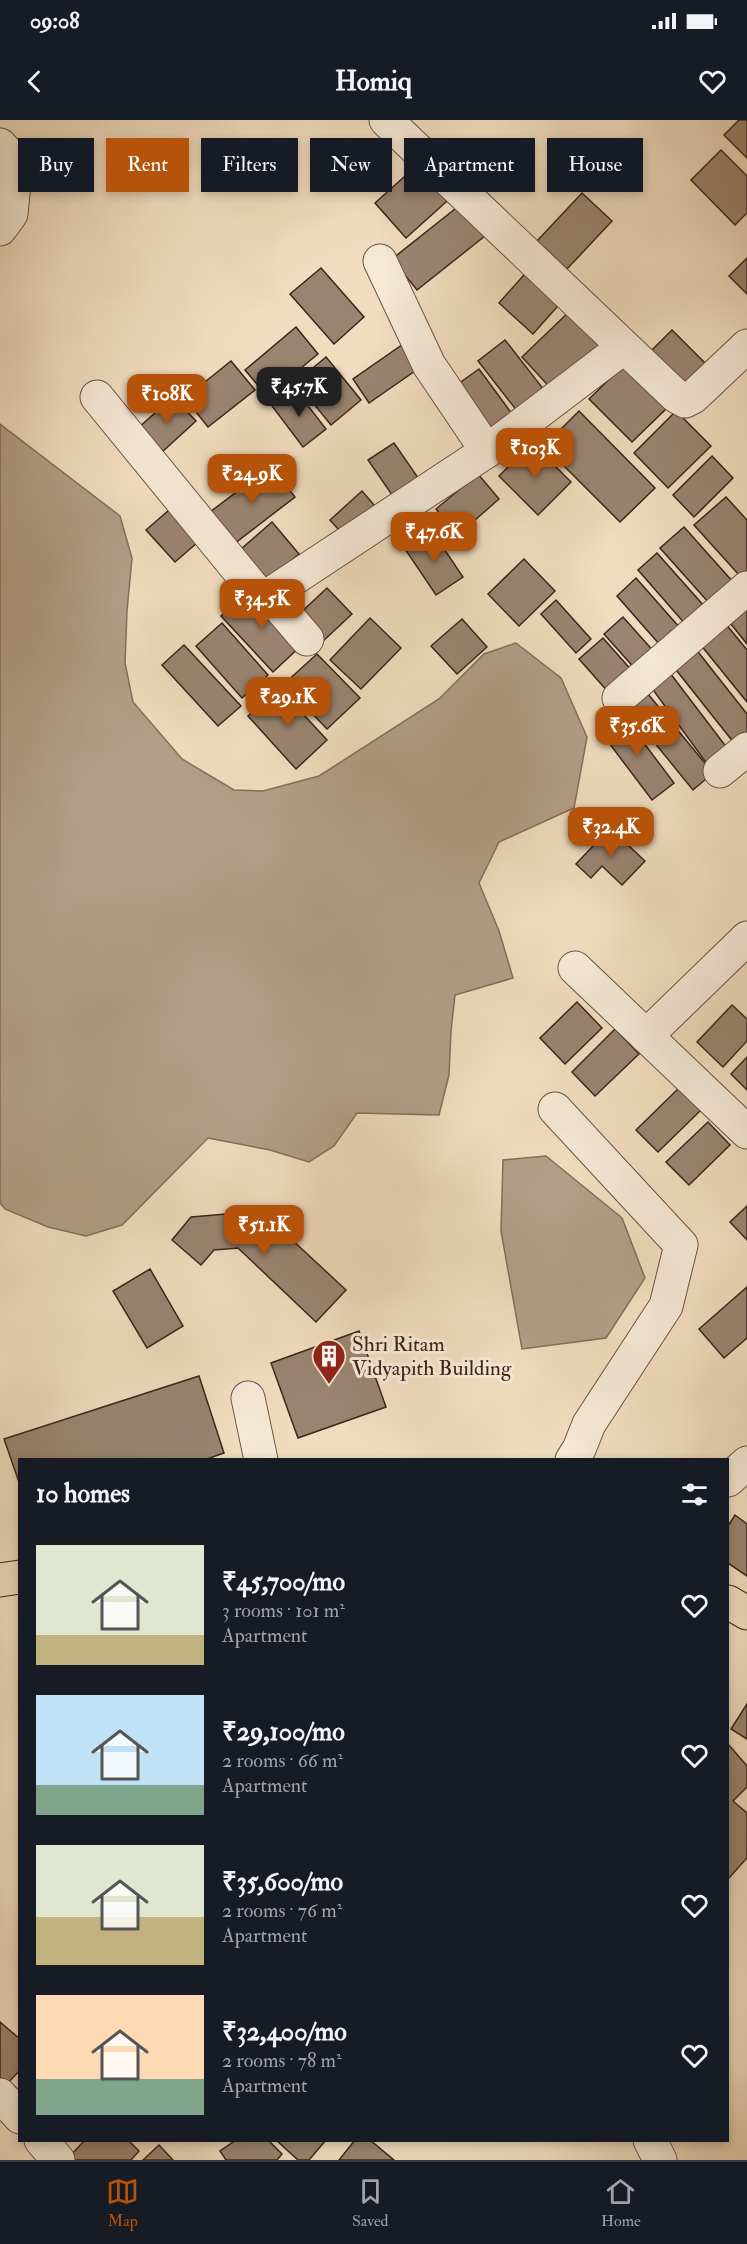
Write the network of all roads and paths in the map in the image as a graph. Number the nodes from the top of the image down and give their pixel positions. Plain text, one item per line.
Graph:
1 (386, 120) edge
2 (0, 146) edge
3 (0, 230) edge
4 (380, 261) dead end
5 (747, 346) edge
6 (624, 347) junction
7 (97, 397) dead end
8 (487, 451) junction
9 (747, 588) edge
10 (269, 595) junction
11 (307, 639) dead end
12 (619, 698) dead end
13 (747, 749) edge
14 (720, 771) dead end
15 (747, 938) edge
16 (575, 968) dead end
17 (646, 1036) junction
18 (555, 1109) dead end
19 (747, 1132) edge
20 (248, 1398) dead end
21 (261, 1458) edge
22 (573, 1458) edge
23 (747, 1463) edge
24 (729, 1479) edge
25 (18, 1577) edge
26 (0, 1580) edge
27 (729, 1603) edge
28 (747, 1613) edge
29 (0, 2095) edge
30 (18, 2115) edge
31 (43, 2142) edge
32 (651, 2142) edge
33 (58, 2160) edge
34 (660, 2160) edge

1 - 6 street
2 - 3 street
4 - 8 street
5 - 6 street
6 - 8 street
7 - 10 street
8 - 10 street
9 - 12 street
10 - 11 street
13 - 14 street
15 - 17 street
16 - 17 street
17 - 19 street
18 - 22 street
20 - 21 street
23 - 24 street
25 - 26 main road
27 - 28 main road
29 - 30 street
31 - 33 street
32 - 34 street

